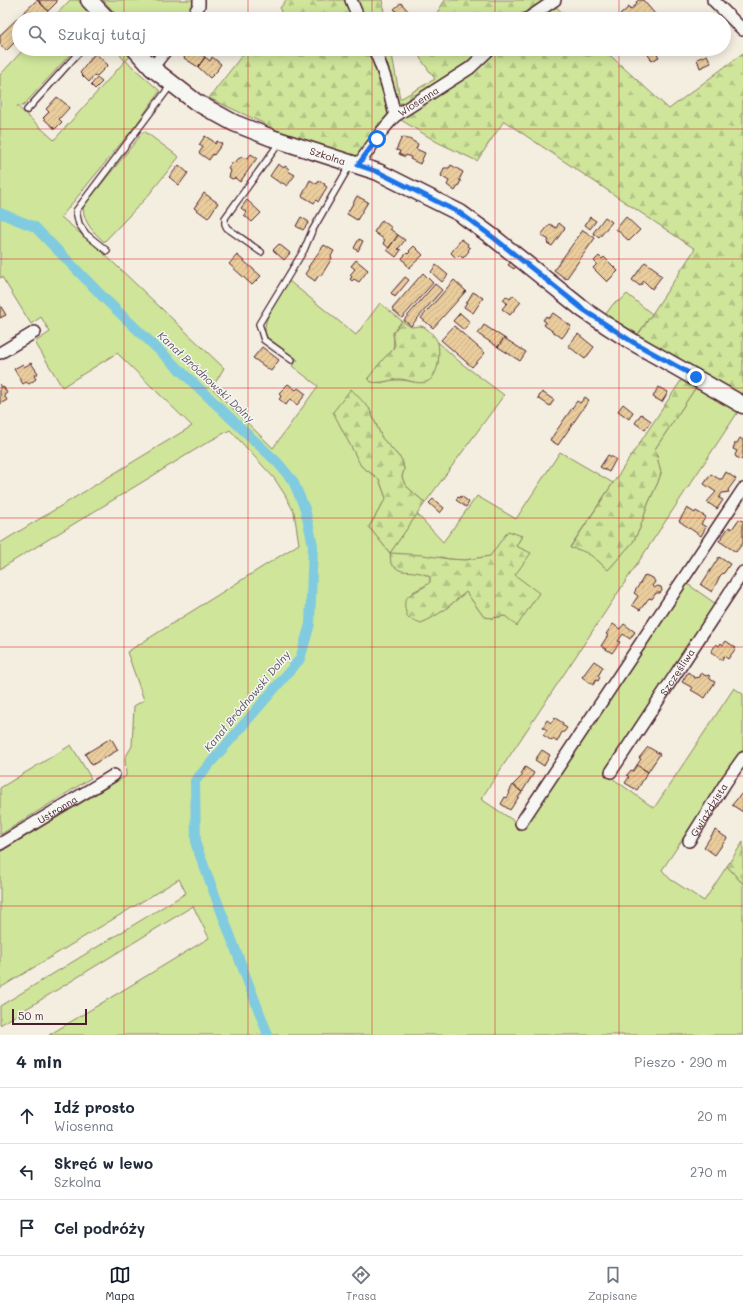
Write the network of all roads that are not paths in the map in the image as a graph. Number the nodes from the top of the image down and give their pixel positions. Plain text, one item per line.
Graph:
1 (89, 0) edge
2 (199, 0) edge
3 (351, 0) edge
4 (555, 0) edge
5 (712, 0) edge
6 (100, 12) edge
7 (196, 12) edge
8 (356, 12) edge
9 (537, 12) edge
10 (724, 12) edge
11 (731, 18) edge
12 (743, 30) edge
13 (76, 56) edge
14 (141, 56) edge
15 (161, 56) edge
16 (377, 56) edge
17 (483, 56) edge
18 (152, 68) junction
19 (173, 84) junction
20 (27, 110) dead end
21 (394, 116) junction
22 (281, 140) junction
23 (354, 164) junction
24 (107, 251) dead end
25 (261, 252) dead end
26 (35, 332) dead end
27 (0, 352) edge
28 (292, 360) dead end
29 (743, 405) edge
30 (743, 489) edge
31 (743, 572) edge
32 (743, 758) edge
33 (611, 772) dead end
34 (114, 775) dead end
35 (521, 823) dead end
36 (689, 841) dead end
37 (0, 844) edge

1 - 6 street
2 - 7 street
3 - 8 street
4 - 9 street
5 - 10 street
11 - 12 street
13 - 20 lane
14 - 18 street, Szkolna
15 - 18 street
16 - 21 street
17 - 21 street, Wiosenna
18 - 19 street, Szkolna
19 - 22 street, Szkolna
19 - 24 lane
21 - 23 street, Wiosenna
22 - 23 street, Szkolna
22 - 25 lane
23 - 28 lane
23 - 29 street, Szkolna
26 - 27 street
30 - 35 street
31 - 33 street, Szczęśliwa
32 - 36 street, Gwiaździsta
34 - 37 street, Ustronna

